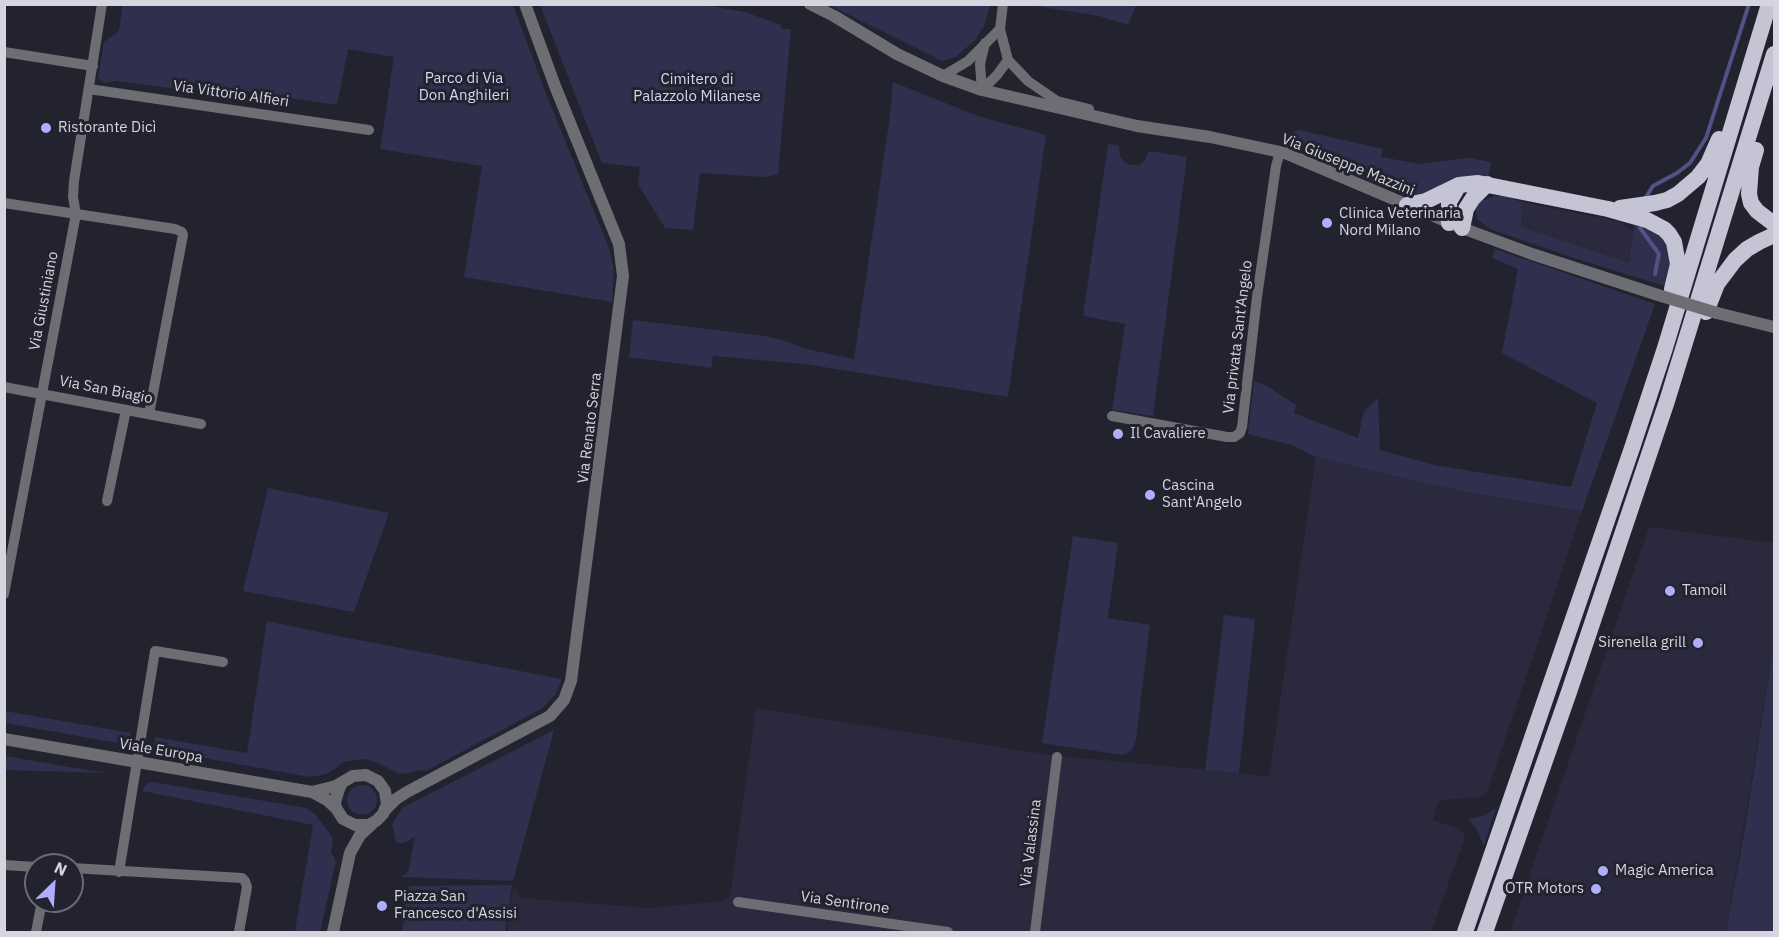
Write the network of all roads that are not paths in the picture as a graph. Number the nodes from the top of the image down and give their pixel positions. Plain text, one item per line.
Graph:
1 (102, 4) edge
2 (525, 4) edge
3 (810, 4) edge
4 (1003, 4) edge
5 (1769, 4) edge
6 (1000, 29) junction
7 (985, 42) junction
8 (4, 52) edge
9 (1774, 54) edge
10 (1008, 60) junction
11 (93, 66) junction
12 (943, 76) junction
13 (1746, 82) junction
14 (1764, 88) junction
15 (89, 89) junction
16 (982, 90) junction
17 (1137, 126) junction
18 (369, 130) dead end
19 (1280, 152) junction
20 (1487, 184) junction
21 (1459, 185) junction
22 (4, 202) edge
23 (1407, 205) junction
24 (1608, 208) junction
25 (76, 214) junction
26 (1774, 224) edge
27 (1456, 225) junction
28 (1774, 235) edge
29 (1774, 327) edge
30 (1665, 348) junction
31 (4, 387) edge
32 (42, 393) junction
33 (1667, 401) junction
34 (126, 410) junction
35 (149, 414) junction
36 (1112, 416) dead end
37 (201, 424) dead end
38 (107, 501) dead end
39 (4, 594) edge
40 (223, 662) dead end
41 (4, 739) edge
42 (1057, 758) dead end
43 (138, 762) junction
44 (378, 781) junction
45 (342, 783) junction
46 (418, 786) junction
47 (312, 792) junction
48 (385, 810) junction
49 (340, 814) junction
50 (372, 824) junction
51 (350, 853) junction
52 (4, 866) edge
53 (24, 867) edge
54 (84, 869) edge
55 (119, 872) junction
56 (738, 902) dead end
57 (40, 913) edge
58 (36, 933) edge
59 (239, 933) edge
60 (333, 933) edge
61 (948, 933) edge
62 (1035, 933) edge
63 (1465, 933) edge
64 (1485, 933) edge

1 - 11 street, Via Giustiniano
2 - 46 street, Via Renato Serra
3 - 12 street, Via Giuseppe Mazzini
4 - 6 street
5 - 13 highway
6 - 7 street
6 - 10 street
7 - 12 street
7 - 16 street
8 - 11 street
9 - 14 highway
10 - 16 street
10 - 17 street
11 - 15 street, Via Giustiniano
12 - 16 street, Via Giuseppe Mazzini
13 - 24 highway
13 - 30 highway
14 - 26 highway
14 - 33 highway
15 - 18 street, Via Vittorio Alfieri
15 - 25 street, Via Giustiniano
16 - 17 street, Via Giuseppe Mazzini
17 - 19 street, Via Giuseppe Mazzini
19 - 23 street, Via Giuseppe Mazzini
19 - 36 street, Via privata Sant'Angelo
20 - 21 highway
20 - 24 highway
20 - 27 highway
21 - 23 highway
21 - 27 highway
22 - 25 street
23 - 27 street, Via Giuseppe Mazzini
24 - 30 highway
25 - 32 street, Via Giustiniano
25 - 35 street
27 - 29 street, Via Giuseppe Mazzini, bridge
28 - 33 highway
30 - 63 highway
31 - 32 street, Via San Biagio
32 - 34 street, Via San Biagio
32 - 39 street, Via Giustiniano
33 - 64 highway
34 - 35 street, Via San Biagio
34 - 38 street
35 - 37 street, Via San Biagio
40 - 43 street
41 - 43 street, Viale Europa
42 - 62 street, Via Valassina
43 - 47 street, Viale Europa
43 - 55 street
44 - 45 street
44 - 46 street, Via Renato Serra
44 - 48 street
45 - 47 street, Viale Europa
45 - 49 street
46 - 48 street, Via Renato Serra
47 - 49 street, Viale Europa
48 - 50 street
49 - 50 street
49 - 51 street
50 - 51 street
51 - 60 street
52 - 53 street
54 - 55 street
55 - 59 street
56 - 61 street, Via Sentirone
57 - 58 street

